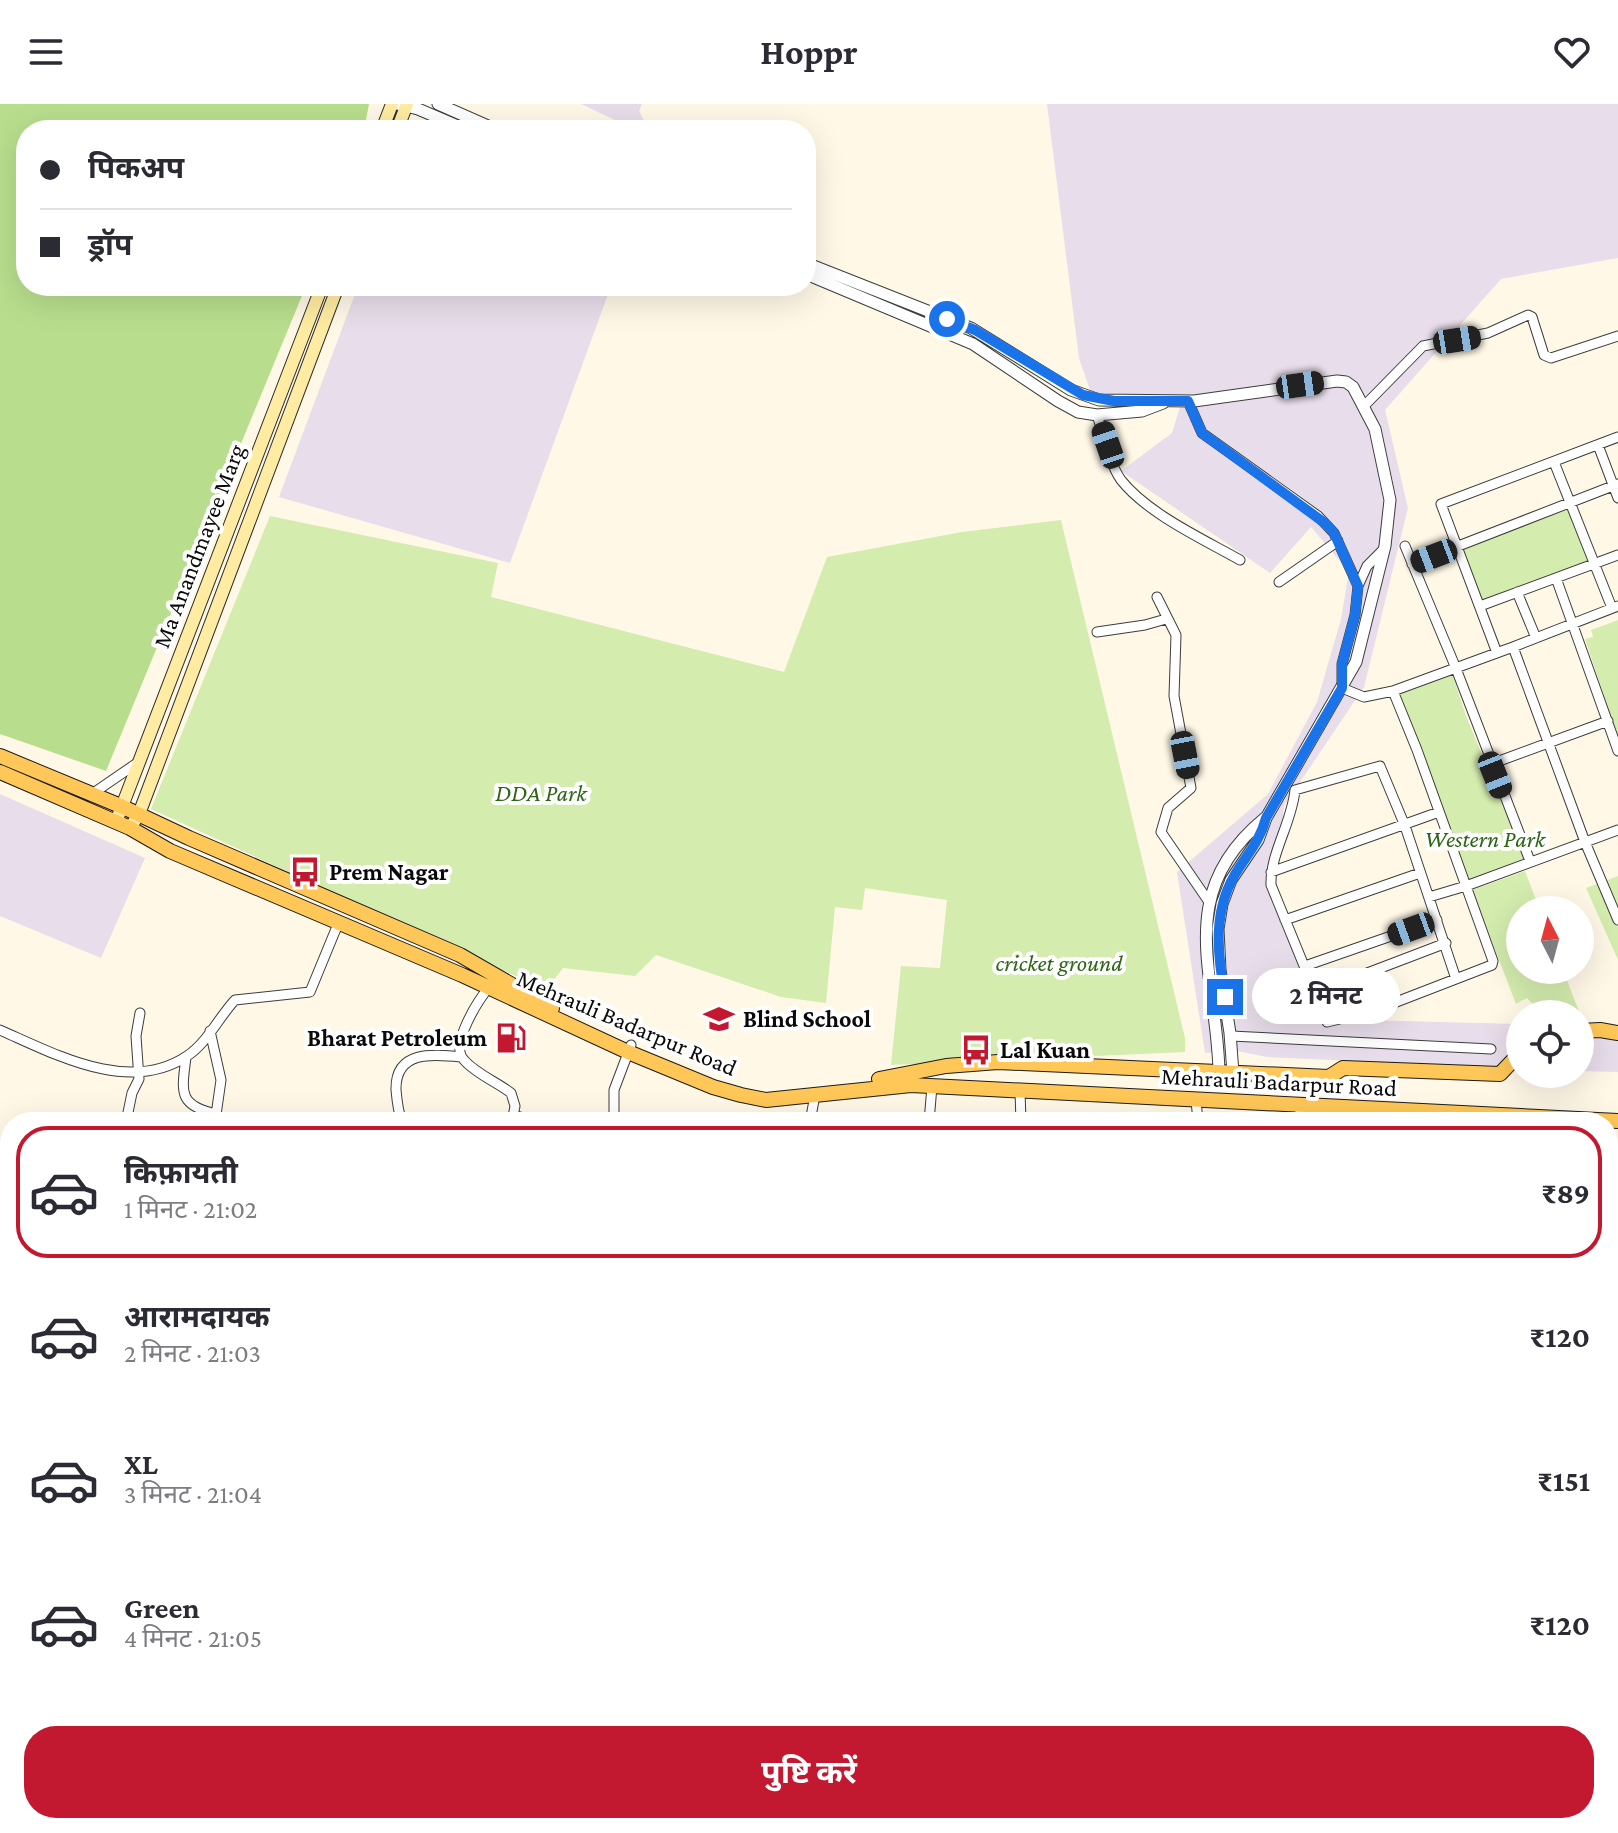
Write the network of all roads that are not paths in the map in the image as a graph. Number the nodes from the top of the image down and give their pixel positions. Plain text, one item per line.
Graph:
1 (401, 104) edge
2 (438, 104) edge
3 (442, 120) edge
4 (474, 120) edge
5 (816, 267) edge
6 (816, 278) edge
7 (318, 296) edge
8 (334, 296) edge
9 (1618, 336) edge
10 (1188, 401) junction
11 (1163, 402) junction
12 (1364, 406) junction
13 (1097, 415) junction
14 (1618, 437) edge
15 (1598, 445) junction
16 (1554, 462) junction
17 (1616, 484) edge
18 (1618, 498) edge
19 (1569, 504) junction
20 (1338, 541) junction
21 (1405, 546) dead end
22 (1456, 548) junction
23 (1384, 549) junction
24 (1618, 555) edge
25 (1240, 560) dead end
26 (1593, 563) junction
27 (1412, 564) junction
28 (1556, 578) junction
29 (1279, 582) dead end
30 (1358, 586) junction
31 (1517, 592) junction
32 (1157, 597) dead end
33 (1480, 606) junction
34 (1615, 607) edge
35 (1166, 619) junction
36 (1574, 623) junction
37 (1097, 632) dead end
38 (1536, 638) junction
39 (1513, 647) junction
40 (1497, 653) junction
41 (1455, 666) junction
42 (1342, 688) junction
43 (1393, 691) junction
44 (1608, 721) junction
45 (1549, 743) junction
46 (1618, 751) edge
47 (0, 756) edge
48 (140, 761) junction
49 (1491, 764) junction
50 (0, 772) edge
51 (92, 794) junction
52 (123, 807) junction
53 (1439, 812) junction
54 (139, 814) junction
55 (1266, 818) junction
56 (116, 822) junction
57 (1405, 826) junction
58 (130, 828) junction
59 (1618, 830) edge
60 (1585, 842) junction
61 (1530, 861) junction
62 (1271, 872) junction
63 (1420, 873) junction
64 (1466, 886) junction
65 (1429, 897) junction
66 (1209, 902) junction
67 (1285, 920) junction
68 (1437, 920) junction
69 (1618, 920) edge
70 (338, 924) junction
71 (1446, 943) junction
72 (1305, 966) junction
73 (1456, 979) junction
74 (493, 983) junction
75 (1315, 993) junction
76 (140, 1013) dead end
77 (1327, 1022) junction
78 (0, 1030) edge
79 (1594, 1030) edge
80 (210, 1031) junction
81 (1618, 1033) edge
82 (1231, 1036) junction
83 (1324, 1042) junction
84 (630, 1048) junction
85 (1491, 1049) dead end
86 (186, 1057) junction
87 (461, 1057) junction
88 (1506, 1068) edge
89 (137, 1072) junction
90 (1226, 1072) junction
91 (910, 1079) junction
92 (932, 1086) junction
93 (1020, 1091) junction
94 (815, 1095) junction
95 (1196, 1100) junction
96 (1300, 1105) junction
97 (128, 1112) edge
98 (202, 1112) edge
99 (216, 1112) edge
100 (399, 1112) edge
101 (513, 1112) edge
102 (614, 1112) edge
103 (812, 1112) edge
104 (930, 1112) edge
105 (1021, 1112) edge
106 (1197, 1112) edge
107 (1300, 1112) edge
108 (1427, 1112) edge

1 - 3 street
2 - 4 street
5 - 11 street
6 - 13 street
7 - 48 main road, Ma Anandmayee Marg
8 - 54 main road, Ma Anandmayee Marg
9 - 12 street
10 - 11 street
10 - 12 street
10 - 20 street
11 - 13 street
12 - 23 street
13 - 25 street
14 - 15 street
15 - 16 street
15 - 17 street
16 - 19 street
16 - 22 street
17 - 18 street
17 - 19 street
19 - 22 street
19 - 26 street
20 - 29 street
20 - 30 street
21 - 27 street
22 - 27 street
22 - 33 street
23 - 30 street
23 - 42 street
24 - 26 street
26 - 28 street
26 - 34 street
27 - 41 street
28 - 31 street
28 - 36 street
30 - 42 street
31 - 33 street
31 - 38 street
32 - 35 street
33 - 40 street
34 - 36 street
35 - 37 street
35 - 66 street
36 - 38 street
36 - 44 street
38 - 39 street
39 - 40 street
39 - 45 street
40 - 41 street
41 - 43 street
41 - 49 street
42 - 43 street
42 - 55 street
43 - 53 street
44 - 45 street
44 - 46 street
45 - 49 street
45 - 60 street
47 - 51 main road, Mehrauli Badarpur Road
48 - 51 street
48 - 52 main road, Ma Anandmayee Marg
49 - 61 street
50 - 56 main road, Mehrauli Badarpur Road
51 - 52 main road, Mehrauli Badarpur Road
52 - 54 main road, Mehrauli Badarpur Road
52 - 56 main road, Ma Anandmayee Marg
53 - 57 street
53 - 64 street
54 - 58 main road, Ma Anandmayee Marg
54 - 74 main road, Mehrauli Badarpur Road
55 - 66 street
55 - 82 street
56 - 58 main road, Mehrauli Badarpur Road
57 - 62 street
57 - 62 street
57 - 63 street
58 - 70 main road, Mehrauli Badarpur Road
59 - 60 street
60 - 61 street
60 - 69 street
61 - 64 street
62 - 67 street
63 - 65 street
63 - 67 street
64 - 65 street
64 - 73 street
65 - 68 street
66 - 90 street
67 - 72 street
68 - 71 street
68 - 72 street
70 - 74 main road, Mehrauli Badarpur Road
70 - 80 street
71 - 73 street
71 - 75 street
72 - 75 street
73 - 77 street
74 - 84 main road, Mehrauli Badarpur Road
74 - 87 street
75 - 77 street
76 - 89 street
77 - 83 street
78 - 89 street
79 - 81 main road
80 - 86 street
80 - 99 street
82 - 83 street
82 - 90 street
83 - 85 street
84 - 91 main road, Mehrauli Badarpur Road
84 - 94 main road, Mehrauli Badarpur Road
84 - 102 street
86 - 89 street
86 - 98 street
87 - 100 street
87 - 101 street
88 - 90 main road, Mehrauli Badarpur Road
89 - 97 street
90 - 91 main road, Mehrauli Badarpur Road
91 - 92 main road, Mehrauli Badarpur Road
91 - 94 main road, Mehrauli Badarpur Road
92 - 93 main road, Mehrauli Badarpur Road
92 - 104 street
93 - 95 main road, Mehrauli Badarpur Road
93 - 105 street
94 - 103 street
95 - 96 main road, Mehrauli Badarpur Road
95 - 106 street
96 - 107 street
96 - 108 main road, Mehrauli Badarpur Road

